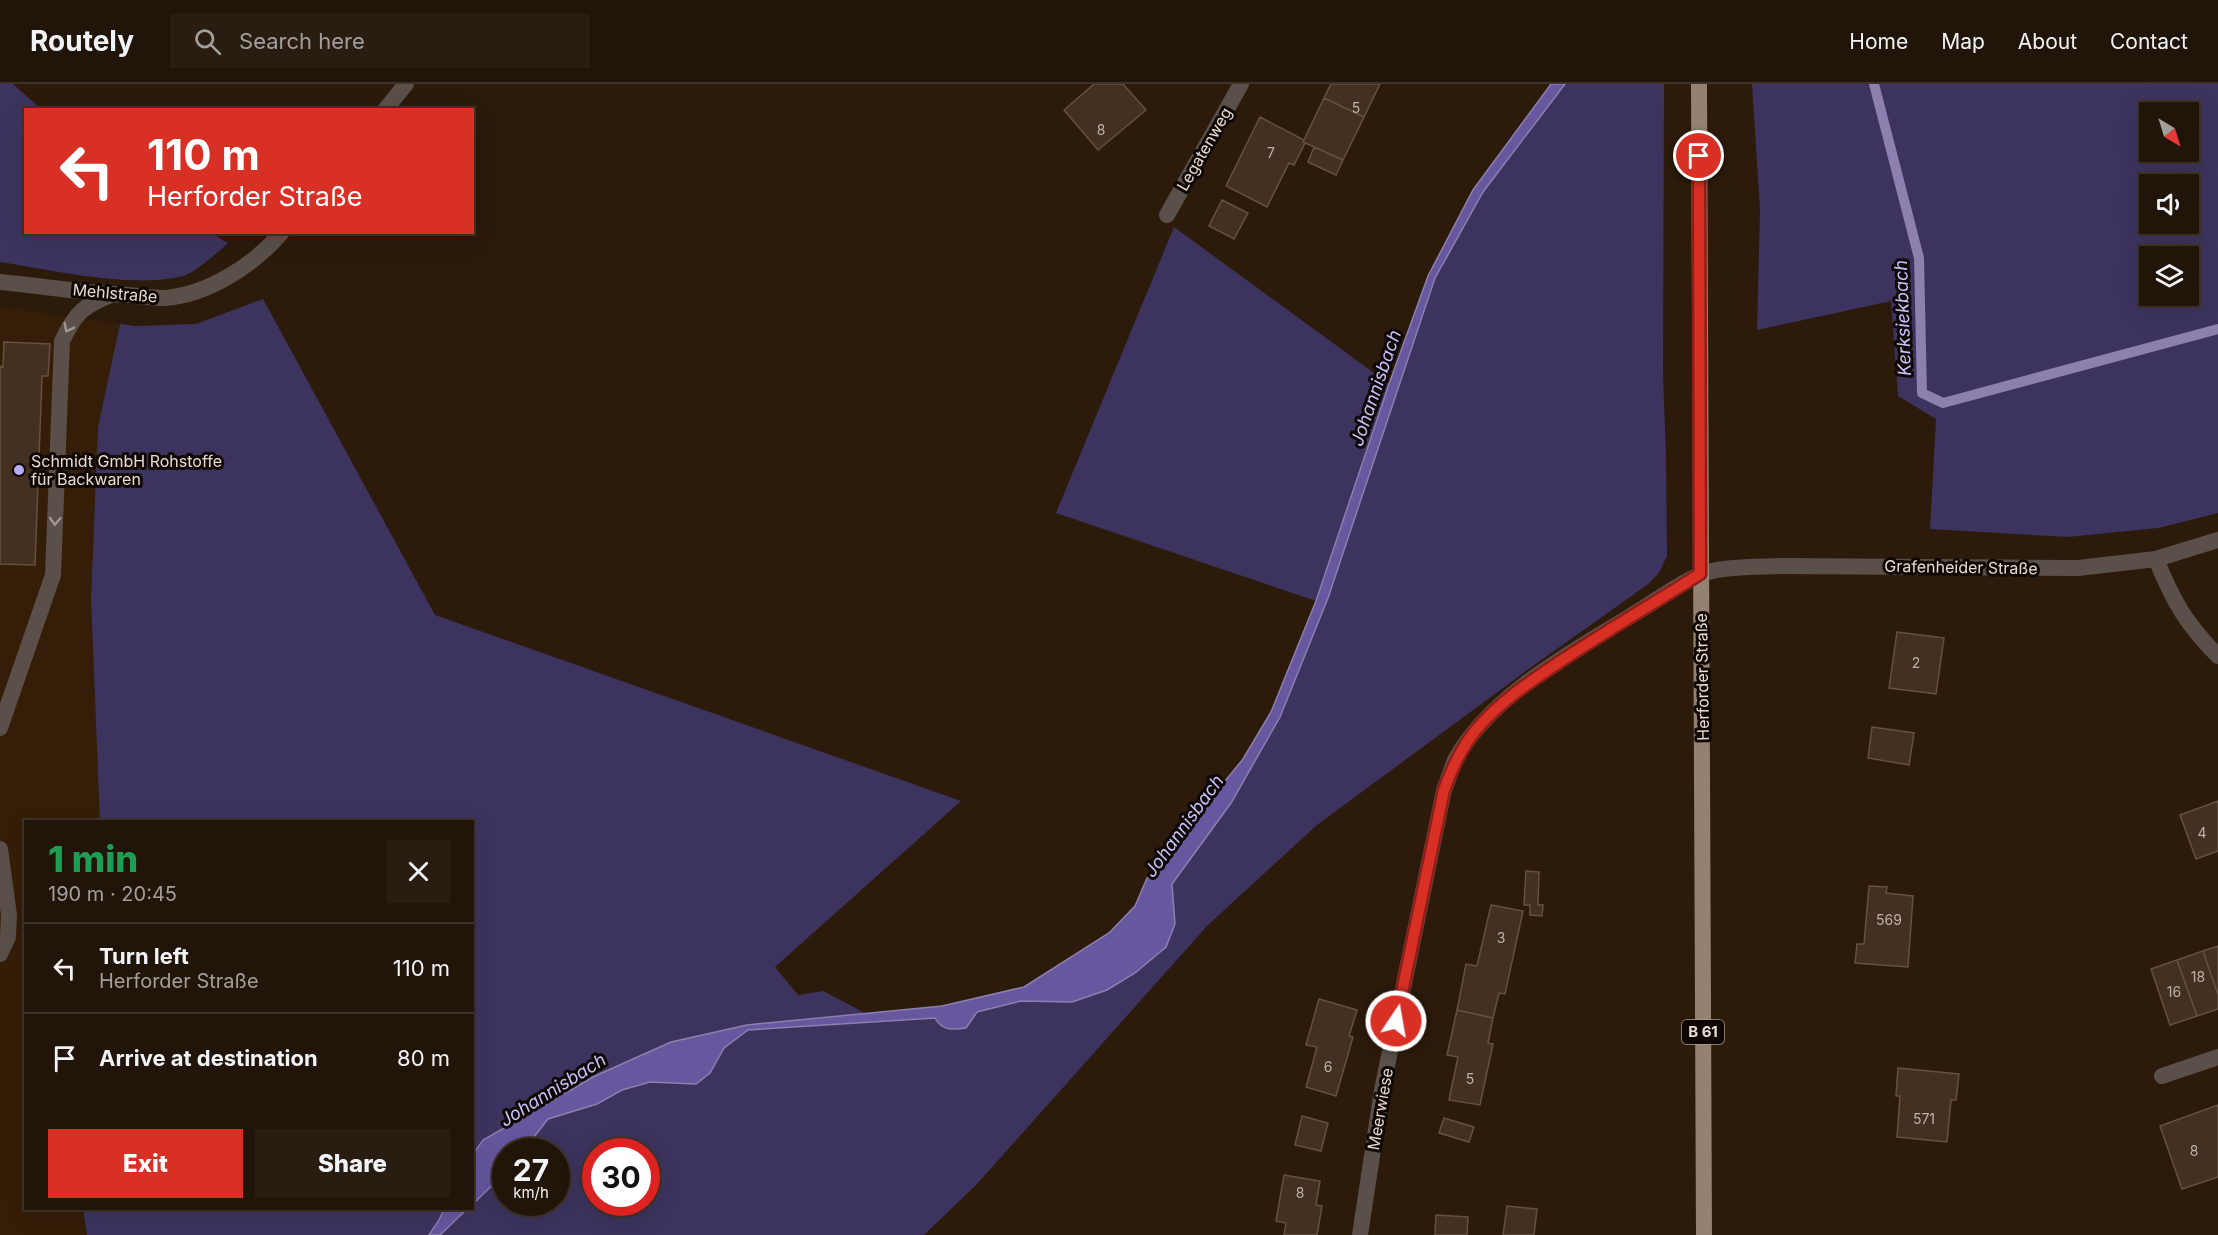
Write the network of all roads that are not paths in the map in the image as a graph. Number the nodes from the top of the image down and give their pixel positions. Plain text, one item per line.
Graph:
1 (406, 84) edge
2 (1241, 84) edge
3 (1699, 84) edge
4 (387, 108) edge
5 (1167, 215) dead end
6 (280, 234) edge
7 (0, 282) edge
8 (113, 294) junction
9 (2218, 540) edge
10 (2156, 559) junction
11 (1700, 574) junction
12 (2218, 656) edge
13 (0, 728) edge
14 (0, 849) edge
15 (0, 954) edge
16 (2218, 1057) edge
17 (2162, 1076) dead end
18 (1360, 1235) edge
19 (1704, 1235) edge

1 - 4 street
2 - 5 street, Legatenweg
3 - 11 main road, Herforder Straße / B 61
6 - 8 street, Mehlstraße
7 - 8 street, Mehlstraße
8 -> 13 street
9 - 10 street, Grafenheider Straße
10 - 11 street, Grafenheider Straße
10 - 12 street
11 - 18 street, Meerwiese
11 - 19 main road, Herforder Straße / B 61
14 - 15 street
16 - 17 street

